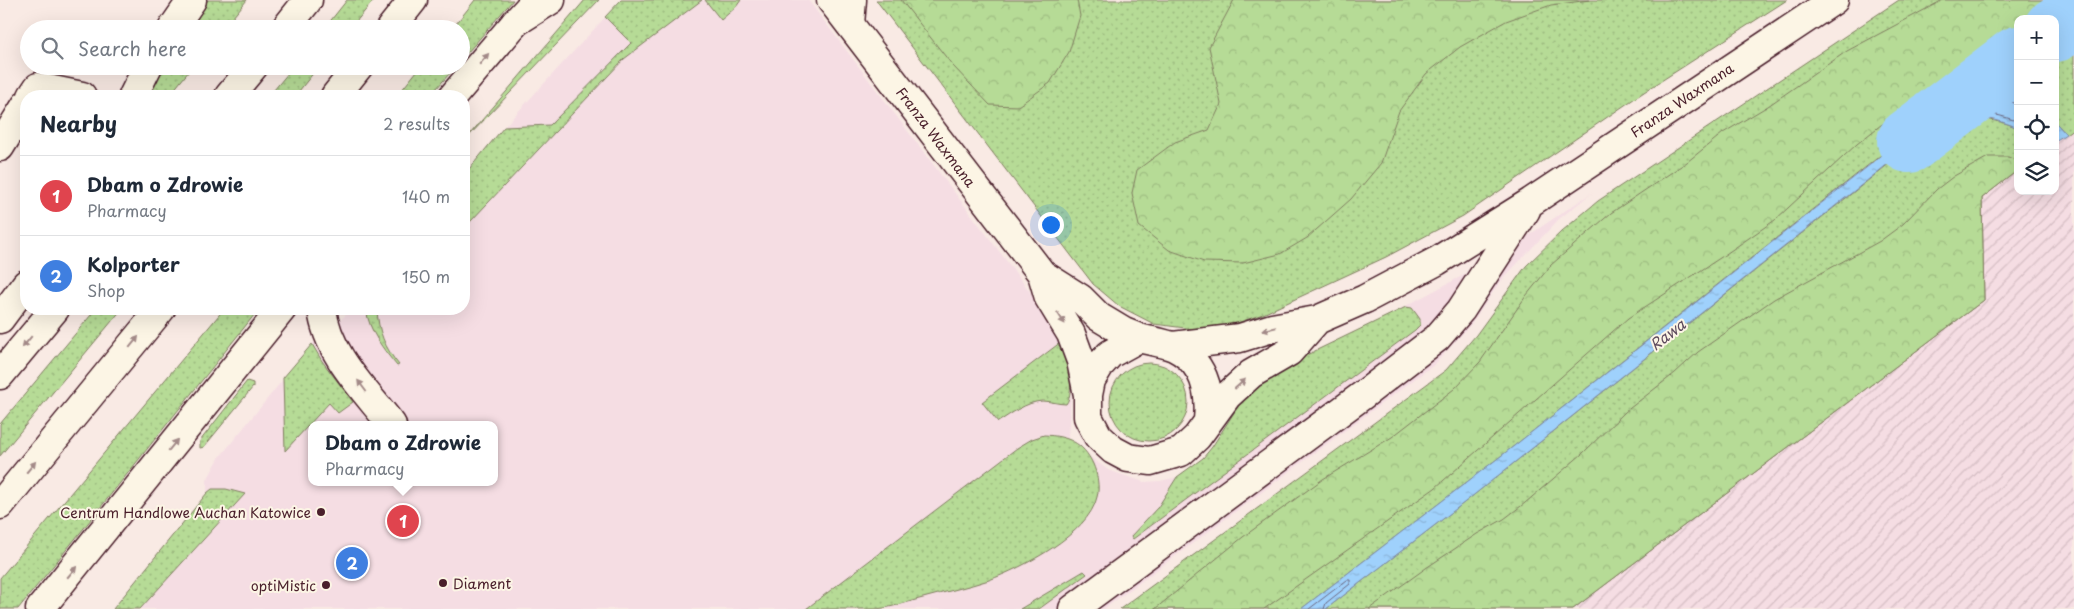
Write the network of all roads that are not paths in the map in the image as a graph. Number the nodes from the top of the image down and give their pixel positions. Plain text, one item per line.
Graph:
1 (192, 0) edge
2 (308, 0) edge
3 (413, 0) edge
4 (536, 0) edge
5 (551, 0) edge
6 (831, 0) edge
7 (1834, 0) edge
8 (851, 12) edge
9 (178, 20) edge
10 (292, 20) edge
11 (397, 20) edge
12 (516, 22) junction
13 (144, 75) edge
14 (246, 75) edge
15 (352, 75) edge
16 (36, 90) edge
17 (53, 90) edge
18 (136, 90) edge
19 (234, 90) edge
20 (340, 90) edge
21 (458, 90) edge
22 (20, 115) edge
23 (0, 147) edge
24 (1531, 202) junction
25 (1042, 274) junction
26 (20, 292) edge
27 (50, 315) edge
28 (156, 315) edge
29 (277, 315) edge
30 (323, 315) edge
31 (0, 319) edge
32 (1317, 320) junction
33 (1139, 338) junction
34 (1173, 346) junction
35 (0, 375) edge
36 (1088, 395) junction
37 (1208, 420) junction
38 (389, 421) edge
39 (0, 505) edge
40 (40, 609) edge
41 (1073, 609) edge

1 - 9 street
2 - 10 street
3 - 11 street
4 - 12 street
5 - 12 street
6 - 8 street, Franza Waxmana
7 - 24 street, Franza Waxmana
8 - 25 street, Franza Waxmana
21 -> 12 street
13 - 18 street
14 - 19 street
15 - 20 street
16 - 17 street
22 - 23 street
24 - 32 street, Franza Waxmana
24 - 41 street
25 - 33 street
25 -> 36 street
26 - 31 street
27 -> 35 street
39 -> 28 street
40 -> 29 street
38 -> 30 street
32 -> 34 street
37 -> 32 street
33 - 34 street
33 - 36 street
34 - 37 street
36 - 37 street

